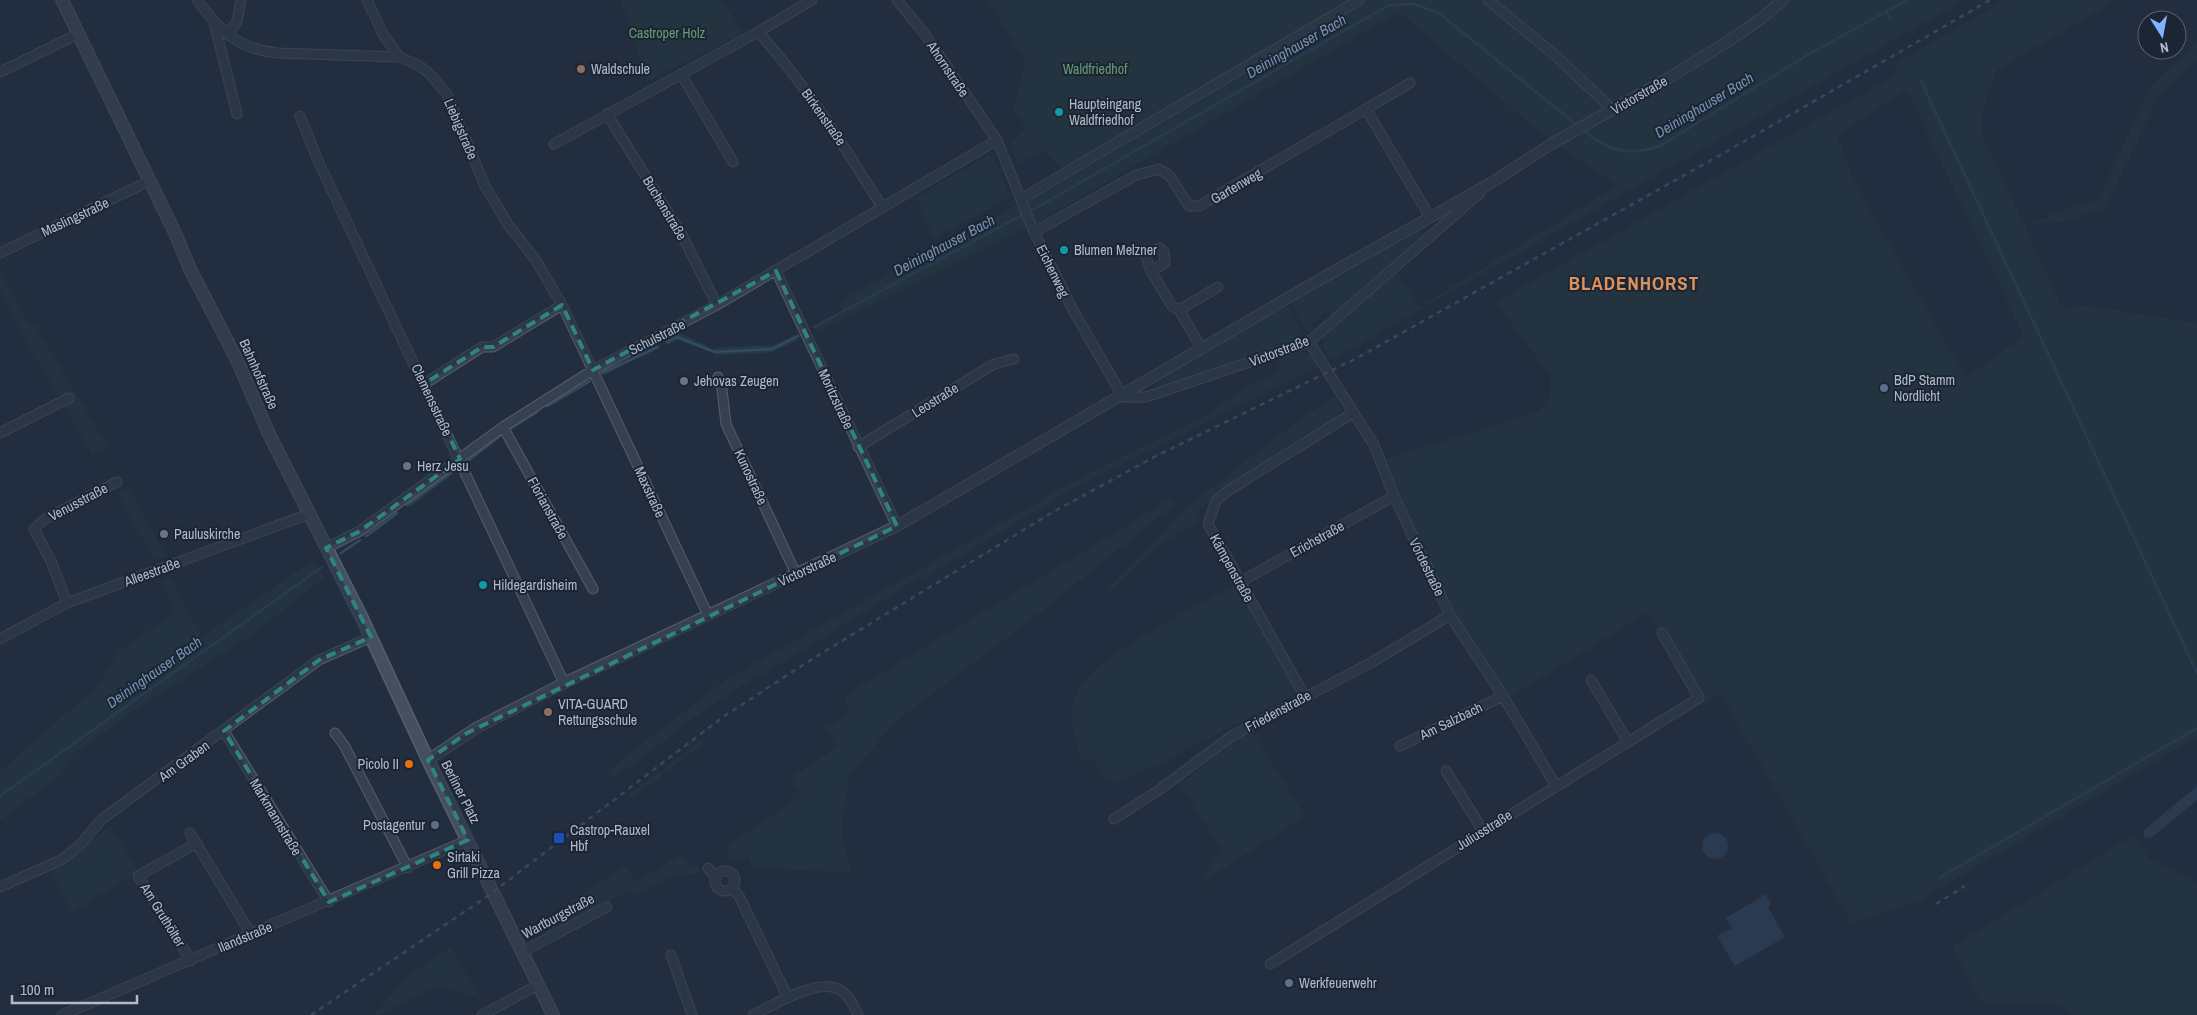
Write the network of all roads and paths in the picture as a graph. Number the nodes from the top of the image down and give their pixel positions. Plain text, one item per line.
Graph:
1 (62, 0) edge
2 (197, 0) edge
3 (241, 0) edge
4 (367, 0) edge
5 (812, 0) edge
6 (897, 0) edge
7 (1359, 0) edge
8 (1488, 0) edge
9 (1783, 0) edge
10 (214, 22) junction
11 (758, 32) junction
12 (78, 34) junction
13 (228, 35) junction
14 (398, 57) junction
15 (0, 72) edge
16 (681, 74) junction
17 (1410, 83) dead end
18 (1366, 109) junction
19 (1612, 110) junction
20 (237, 114) dead end
21 (607, 114) junction
22 (300, 116) dead end
23 (997, 140) junction
24 (554, 144) dead end
25 (733, 162) dead end
26 (149, 181) junction
27 (1491, 183) junction
28 (1021, 199) junction
29 (882, 207) junction
30 (1426, 219) junction
31 (1034, 232) junction
32 (1432, 235) junction
33 (0, 253) edge
34 (776, 271) junction
35 (1152, 271) dead end
36 (1218, 287) dead end
37 (717, 305) junction
38 (562, 306) junction
39 (1179, 310) junction
40 (1309, 342) junction
41 (1202, 349) junction
42 (1014, 359) dead end
43 (593, 370) junction
44 (718, 377) dead end
45 (424, 384) junction
46 (1123, 396) junction
47 (69, 398) dead end
48 (1354, 413) junction
49 (504, 426) junction
50 (0, 433) edge
51 (858, 446) junction
52 (460, 459) junction
53 (116, 482) dead end
54 (1394, 496) junction
55 (309, 514) junction
56 (897, 526) junction
57 (326, 548) junction
58 (796, 574) junction
59 (1240, 582) junction
60 (593, 589) dead end
61 (67, 603) junction
62 (708, 615) junction
63 (1450, 615) junction
64 (1662, 633) dead end
65 (371, 637) junction
66 (0, 639) edge
67 (1591, 680) dead end
68 (564, 683) junction
69 (1503, 696) junction
70 (1305, 697) junction
71 (483, 724) joint
72 (224, 732) junction
73 (335, 733) dead end
74 (1628, 742) junction
75 (1400, 746) dead end
76 (428, 760) junction
77 (1446, 770) dead end
78 (1556, 786) junction
79 (1114, 819) dead end
80 (1483, 831) junction
81 (190, 833) dead end
82 (468, 840) junction
83 (197, 843) junction
84 (408, 868) junction
85 (708, 868) dead end
86 (716, 877) junction
87 (0, 887) edge
88 (732, 888) junction
89 (494, 896) joint
90 (328, 902) junction
91 (608, 907) dead end
92 (251, 934) junction
93 (522, 952) junction
94 (671, 955) dead end
95 (191, 961) junction
96 (1270, 964) dead end
97 (538, 985) junction
98 (788, 998) junction
99 (85, 1011) edge
100 (62, 1015) edge
101 (482, 1015) edge
102 (553, 1015) edge
103 (692, 1015) edge
104 (753, 1015) edge
105 (858, 1015) edge

1 - 12 main road, Bahnhofstraße
2 - 10 street, Liebigstraße
3 - 13 street
4 - 14 street
5 - 11 street
6 - 23 street, Ahornstraße
7 - 28 street
8 - 19 street
9 - 19 street, Victorstraße
10 - 13 street, Liebigstraße
10 - 20 street, Liebigstraße
11 - 16 street
11 - 29 street, Birkenstraße
12 - 15 street
12 - 26 main road, Bahnhofstraße
13 - 14 street, Liebigstraße
14 - 38 street, Liebigstraße
16 - 21 street
16 - 25 street
17 - 18 street, Gartenweg
18 - 30 street
18 - 31 street, Gartenweg
19 - 27 street, Victorstraße
21 - 24 street
21 - 37 street, Buchenstraße
22 - 45 street, Clemensstraße
23 - 28 street, Eichenweg
23 - 29 street, Schulstraße
26 - 33 street, Maslingstraße
26 - 55 main road, Bahnhofstraße
27 - 30 street, Victorstraße
27 - 32 street, Victorstraße
28 - 31 street, Eichenweg
29 - 34 street, Schulstraße
30 - 32 street
30 - 41 street, Victorstraße
31 - 46 street, Eichenweg
32 - 40 street, Victorstraße
34 - 37 street, Schulstraße
34 - 51 street, Moritzstraße
35 - 39 street
36 - 39 street
37 - 43 street, Schulstraße
38 - 43 street, Liebigstraße
38 - 45 street
39 - 41 street
40 - 46 street, Victorstraße
40 - 48 street, Vördestraße
41 - 46 street, Victorstraße
42 - 51 street, Leostraße
43 - 49 street, Schulstraße
43 - 62 street, Maxstraße
44 - 58 street, Kunostraße
45 - 52 street, Clemensstraße
46 - 56 street, Victorstraße
47 - 50 street
48 - 54 street, Vördestraße
48 - 59 street, Kämpenstraße
49 - 52 street, Schulstraße
49 - 60 street, Florianstraße
51 - 56 street, Moritzstraße
52 - 57 street, Schulstraße
52 - 68 street, Clemensstraße
53 - 61 street, Venusstraße
54 - 59 street, Erichstraße
54 - 63 street, Vördestraße
55 - 57 main road, Bahnhofstraße
55 - 61 street, Alleestraße
56 - 58 street, Victorstraße
57 - 65 main road, Bahnhofstraße
58 - 62 street, Victorstraße
59 - 70 street, Kämpenstraße
61 - 66 street, Alleestraße
62 - 68 street, Victorstraße
63 - 69 street, Vördestraße
63 - 70 street, Friedenstraße
64 - 74 street, Juliusstraße
65 - 72 street, Am Graben
65 - 76 main road, Bahnhofstraße
67 - 74 street
68 - 71 street, Victorstraße
69 - 75 street, Am Salzbach
69 - 78 street, Vördestraße
70 - 79 street, Friedenstraße
71 - 76 street, Berliner Platz
72 - 87 street, Am Graben
72 - 90 street, Markmannstraße
73 - 84 street
74 - 78 street, Juliusstraße
76 - 82 main road, Berliner Platz
77 - 80 street
78 - 80 street, Juliusstraße
80 - 96 street, Juliusstraße
81 - 83 street
82 - 84 street, Ilandstraße
82 - 89 main road, Berliner Platz
83 - 92 street
83 - 95 street, Am Gruthölter
84 - 90 street, Ilandstraße
85 - 86 street
86 - 88 street
86 - 88 street
88 - 98 street
89 - 93 main road, Wartburgstraße
90 - 92 street, Ilandstraße
91 - 93 street, Wartburgstraße
92 - 95 street, Ilandstraße
93 - 97 main road, Wartburgstraße
94 - 103 street
95 - 99 street, Ilandstraße
97 - 101 street
97 - 102 main road, Wartburgstraße
98 - 104 street
98 - 105 street
99 - 100 street, Ilandstraße

